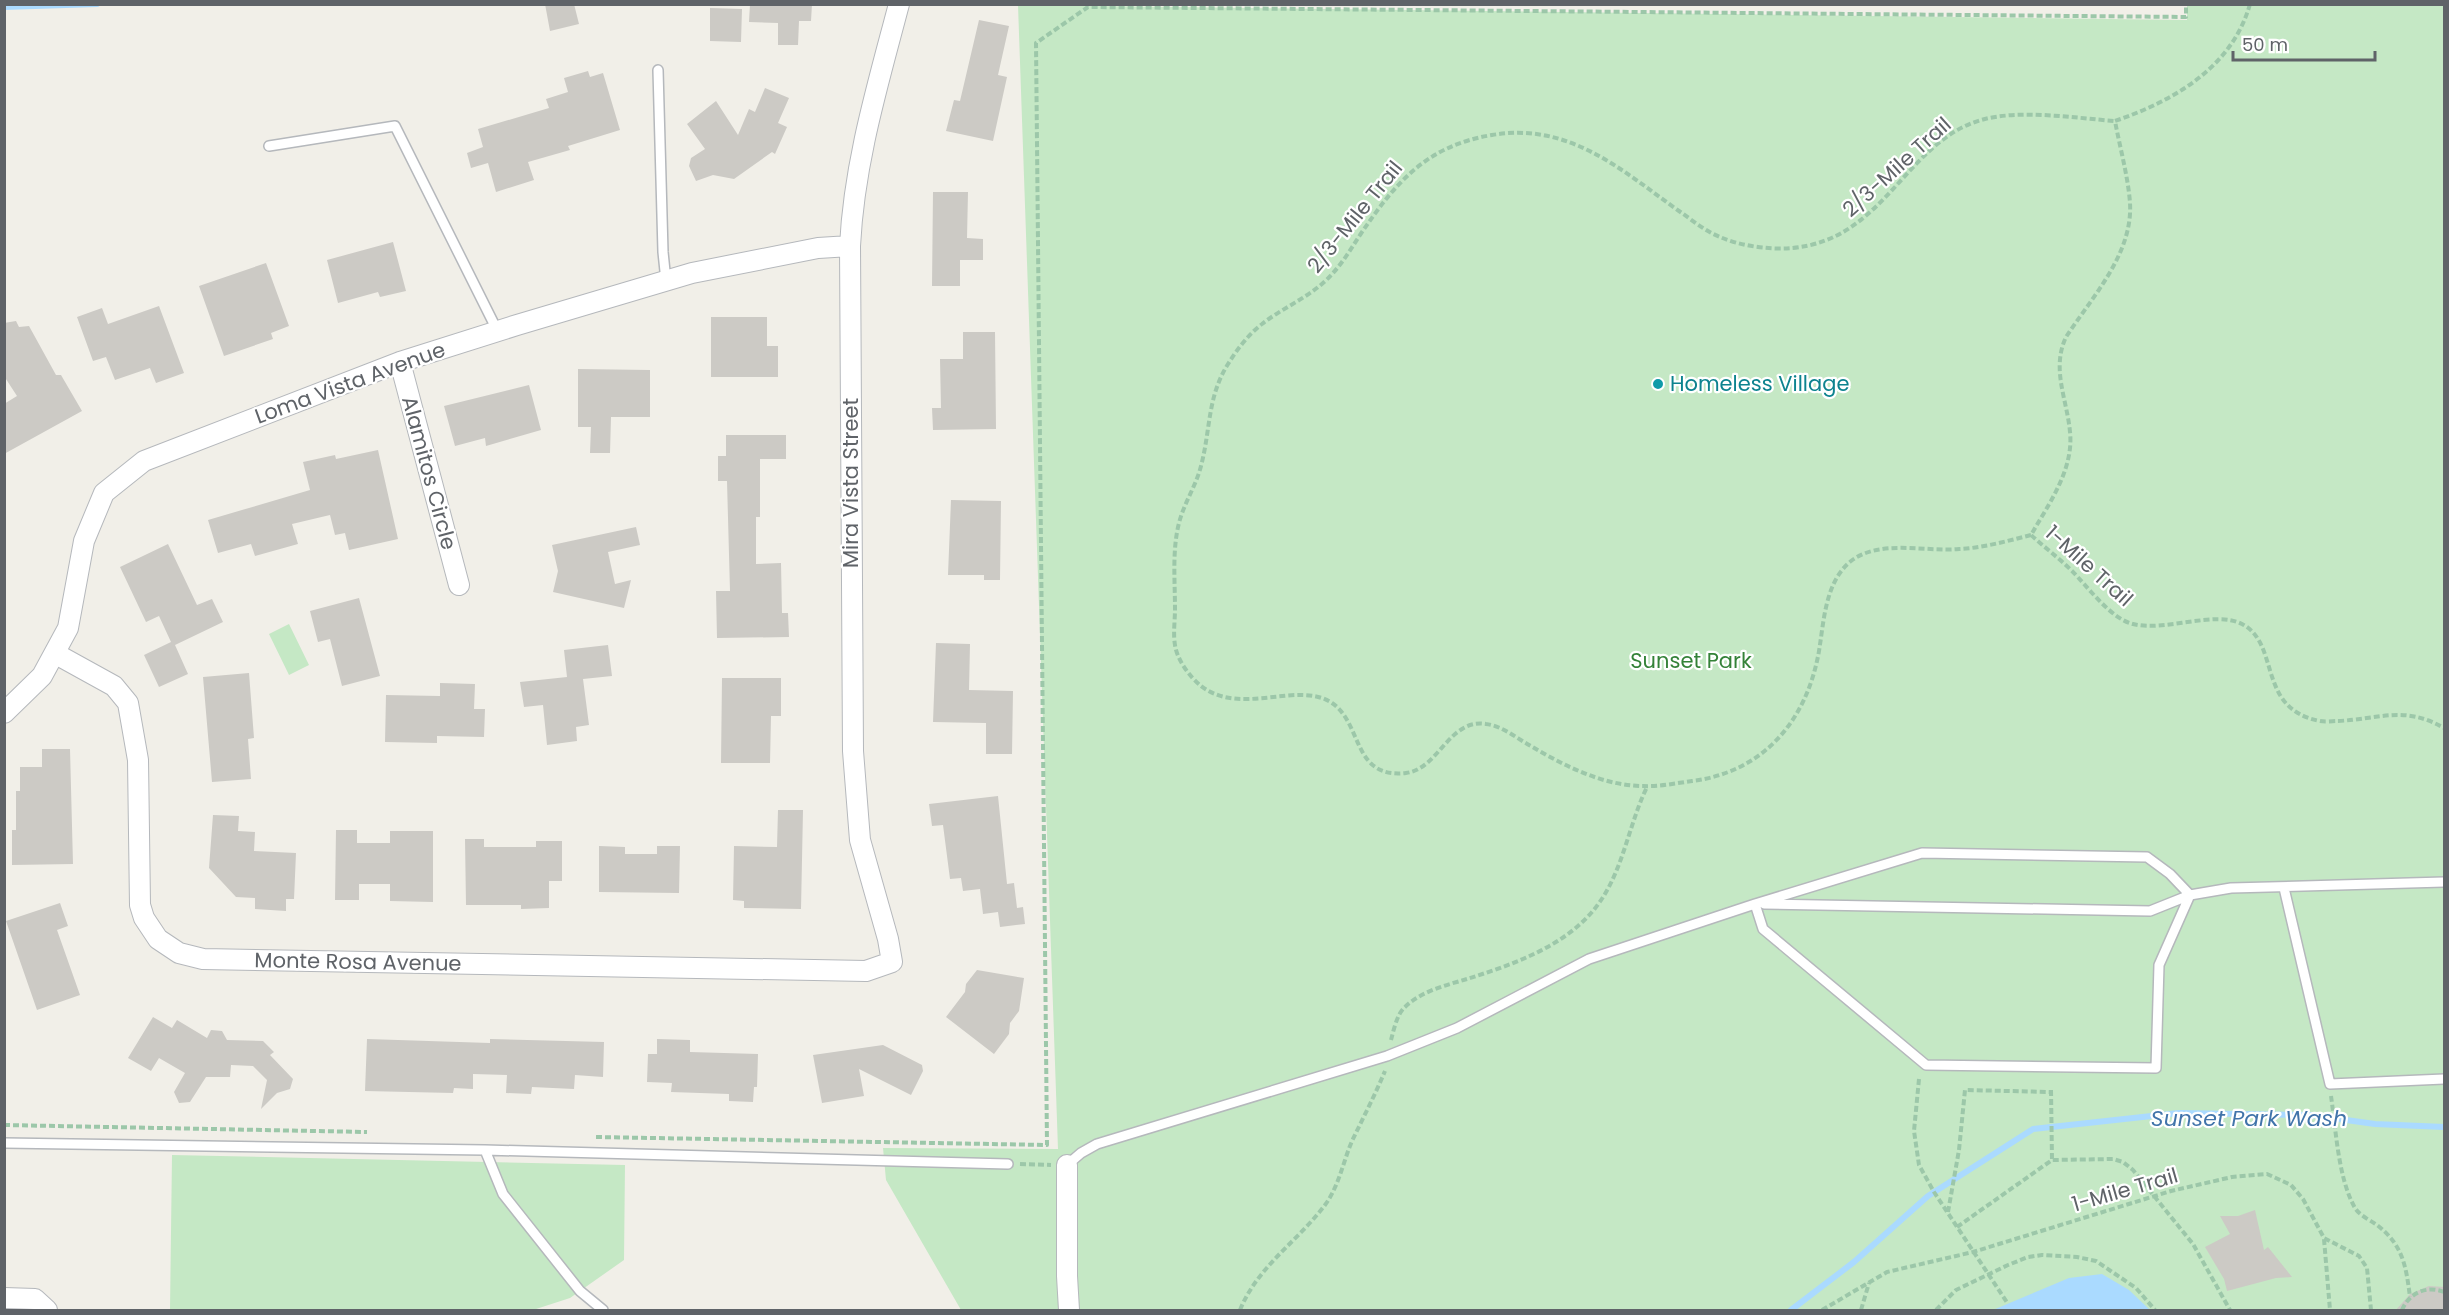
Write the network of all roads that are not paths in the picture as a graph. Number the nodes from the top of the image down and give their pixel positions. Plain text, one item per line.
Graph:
1 (899, 4) edge
2 (658, 70) dead end
3 (269, 146) dead end
4 (850, 246) junction
5 (666, 281) junction
6 (498, 332) junction
7 (400, 362) junction
8 (459, 585) dead end
9 (56, 654) junction
10 (4, 713) edge
11 (2445, 882) edge
12 (2284, 888) junction
13 (2190, 895) junction
14 (1755, 904) junction
15 (892, 962) joint
16 (2445, 1079) edge
17 (4, 1143) edge
18 (485, 1150) junction
19 (1008, 1164) road end
20 (1067, 1165) joint
21 (4, 1298) edge
22 (47, 1311) edge
23 (603, 1311) edge
24 (1069, 1311) edge

1 - 4 street, Mira Vista Street
2 - 5 lane
3 - 6 lane
4 - 5 street, Loma Vista Avenue
4 - 15 street, Mira Vista Street
5 - 6 street, Loma Vista Avenue
6 - 7 street, Loma Vista Avenue
7 - 8 street, Alamitos Circle
7 - 9 street, Loma Vista Avenue
9 - 10 street, Loma Vista Avenue
9 - 15 street, Monte Rosa Avenue
11 - 12 lane
12 - 13 lane
12 - 16 lane
13 - 14 lane
13 - 14 lane
13 - 14 lane
14 - 20 lane
17 - 18 lane
18 - 19 lane
18 - 23 lane
20 - 24 street
21 - 22 street

